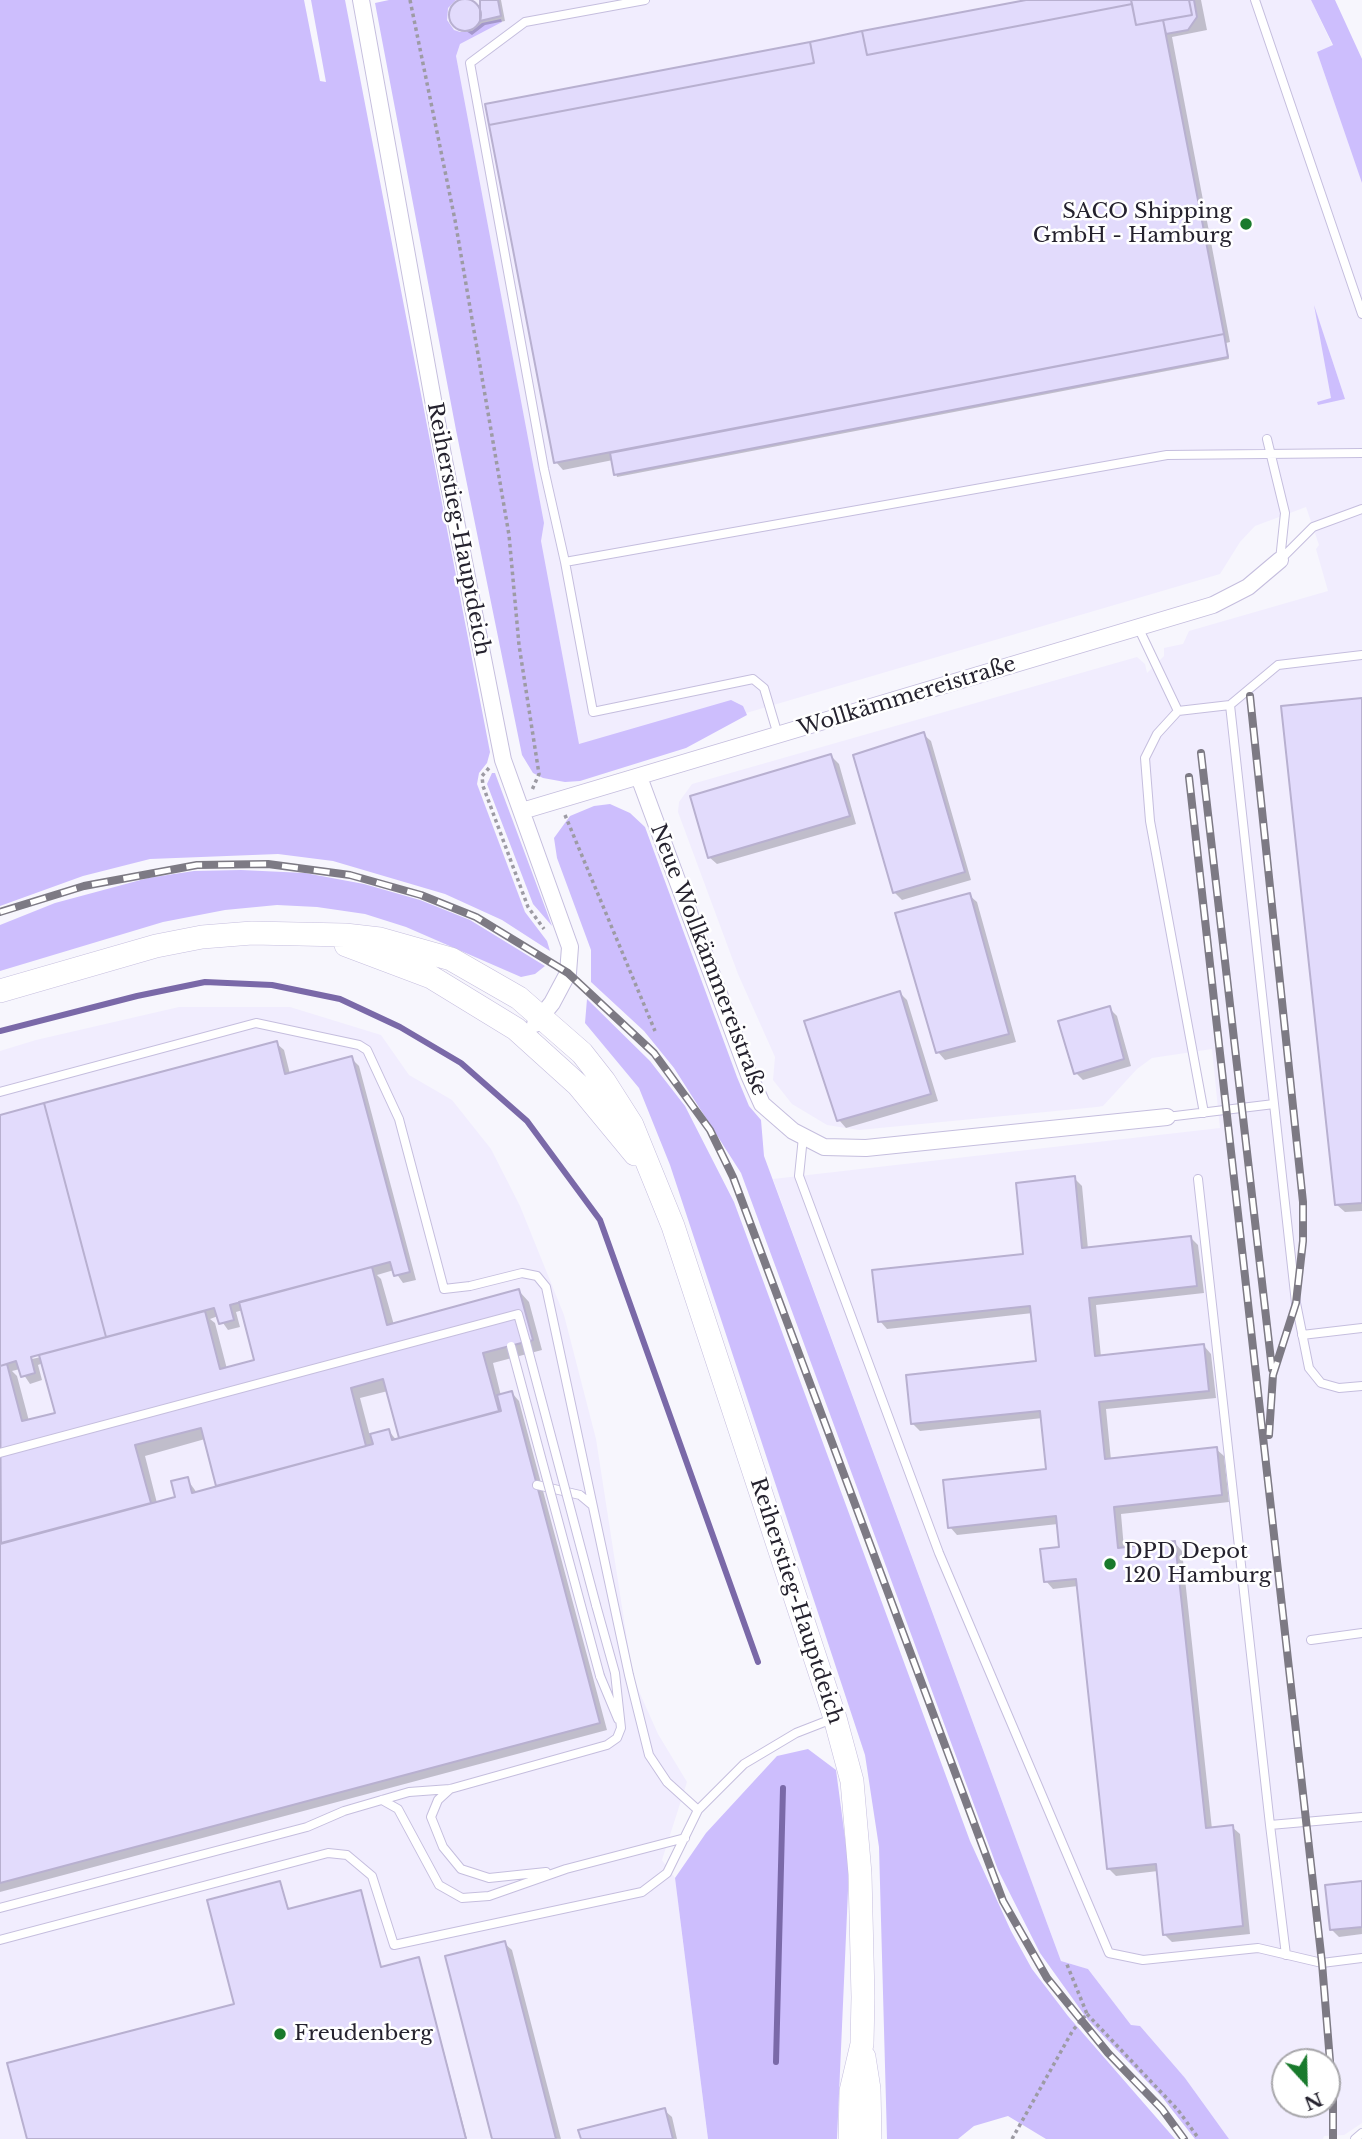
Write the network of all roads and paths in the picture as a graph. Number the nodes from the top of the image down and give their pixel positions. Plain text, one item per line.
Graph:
1 (361, 0) edge
2 (410, 0) edge
3 (645, 0) edge
4 (1255, 0) edge
5 (1362, 314) edge
6 (1267, 439) dead end
7 (1271, 453) junction
8 (1362, 453) edge
9 (1362, 509) edge
10 (1280, 560) junction
11 (565, 562) junction
12 (1138, 627) junction
13 (1362, 655) edge
14 (1230, 705) junction
15 (1178, 711) junction
16 (778, 735) junction
17 (503, 760) junction
18 (539, 774) dead end
19 (639, 777) junction
20 (522, 811) junction
21 (571, 825) dead end
22 (550, 936) dead end
23 (316, 937) junction
24 (0, 991) edge
25 (541, 1017) junction
26 (655, 1031) dead end
27 (525, 1036) junction
28 (0, 1092) edge
29 (1274, 1104) junction
30 (1204, 1113) junction
31 (1167, 1117) joint
32 (803, 1137) junction
33 (650, 1173) junction
34 (1198, 1178) dead end
35 (1362, 1328) edge
36 (1303, 1335) junction
37 (512, 1346) dead end
38 (1362, 1386) edge
39 (0, 1453) edge
40 (537, 1485) dead end
41 (595, 1511) junction
42 (1362, 1633) edge
43 (1311, 1640) dead end
44 (835, 1718) junction
45 (621, 1728) junction
46 (450, 1788) junction
47 (379, 1800) junction
48 (698, 1810) junction
49 (1362, 1816) edge
50 (1270, 1825) junction
51 (685, 1838) junction
52 (566, 1869) junction
53 (0, 1908) edge
54 (0, 1940) edge
55 (1286, 1955) junction
56 (1362, 1958) edge
57 (1066, 1962) dead end
58 (1087, 2014) junction
59 (862, 2044) junction
60 (1362, 2133) edge
61 (850, 2139) edge
62 (870, 2139) edge
63 (1013, 2139) edge
64 (1199, 2139) edge
65 (1355, 2139) edge

1 - 17 street, Reiherstieg-Hauptdeich
2 - 18 path
3 - 11 lane
4 - 5 lane
6 - 7 lane
7 - 8 lane
7 - 10 lane
7 - 11 lane
9 - 10 lane
10 - 12 street, Wollkämmereistraße
11 - 16 lane
12 - 15 lane
12 - 16 street, Wollkämmereistraße
13 - 14 lane
14 - 15 lane
14 - 29 lane
15 - 30 lane
16 - 19 street, Wollkämmereistraße
17 - 20 street, Reiherstieg-Hauptdeich
17 - 22 path
19 - 20 street, Wollkämmereistraße
19 - 32 street, Neue Wollkämmereistraße
20 - 25 street, Reiherstieg-Hauptdeich
21 - 26 path
23 - 24 main road
23 - 25 main road
23 - 27 main road
25 - 27 street, Reiherstieg-Hauptdeich
25 - 33 main road
27 - 33 main road
28 - 41 lane
29 - 30 lane
29 - 36 lane
30 - 31 lane
31 - 32 street, Neue Wollkämmereistraße
32 - 55 lane
33 - 44 main road, Reiherstieg-Hauptdeich
34 - 50 lane
35 - 36 lane
36 - 38 lane
37 - 45 lane, bridge
39 - 45 lane, bridge
40 - 41 lane
41 - 48 lane
42 - 43 lane
44 - 48 lane
44 - 59 main road, Reiherstieg-Hauptdeich
45 - 46 lane
46 - 47 lane
46 - 52 lane
47 - 52 lane
47 - 53 lane
48 - 51 lane
49 - 50 lane
50 - 55 lane
51 - 52 lane
51 - 54 lane
55 - 56 lane
57 - 58 path
58 - 63 path
58 - 64 path
59 - 61 main road, Reiherstieg-Hauptdeich
59 - 62 main road, Reiherstieg-Hauptdeich
60 - 65 lane

